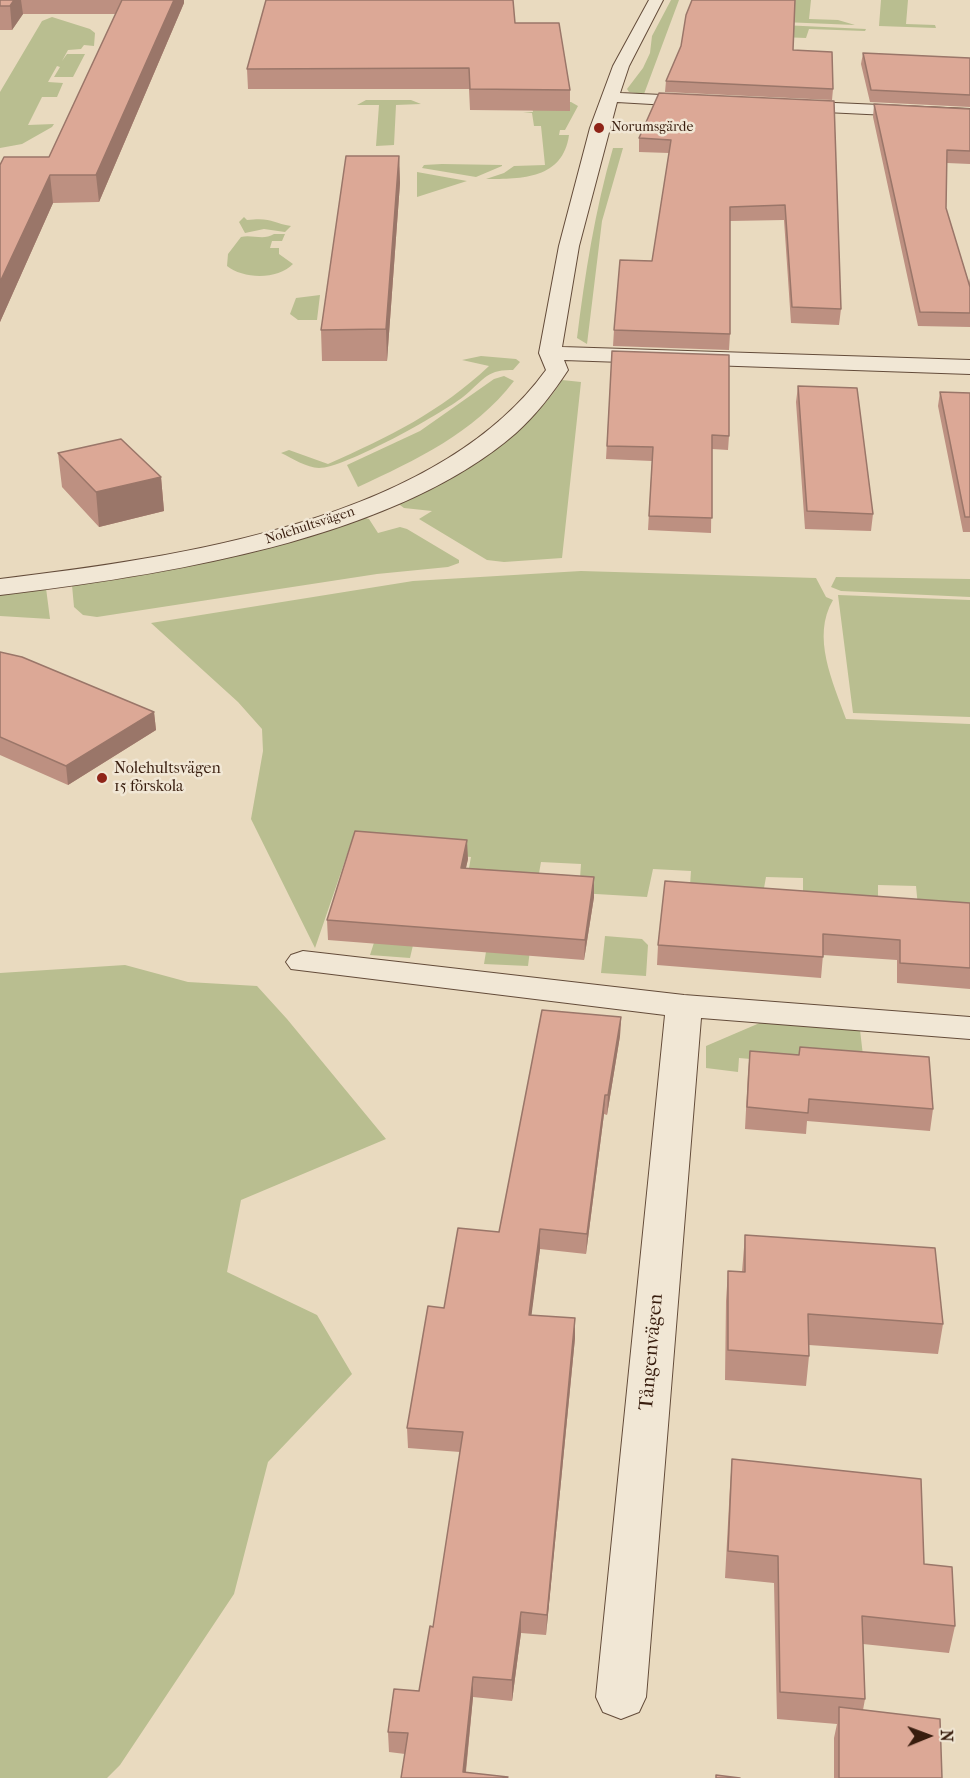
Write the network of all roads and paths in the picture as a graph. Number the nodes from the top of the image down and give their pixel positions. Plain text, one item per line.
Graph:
1 (656, 0) edge
2 (609, 97) junction
3 (722, 103) edge
4 (768, 105) edge
5 (970, 114) edge
6 (550, 353) junction
7 (970, 367) edge
8 (0, 571) edge
9 (0, 586) edge
10 (303, 962) dead end
11 (684, 1006) junction
12 (970, 1028) edge
13 (621, 1698) dead end

1 - 2 street, Nolehultsvägen
2 - 3 street
2 - 6 street, Nolehultsvägen
4 - 5 street
6 - 7 street
6 - 8 street, Nolehultsvägen
6 - 9 street, Nolehultsvägen
10 - 11 street
11 - 12 street
11 - 13 street, Tångenvägen

